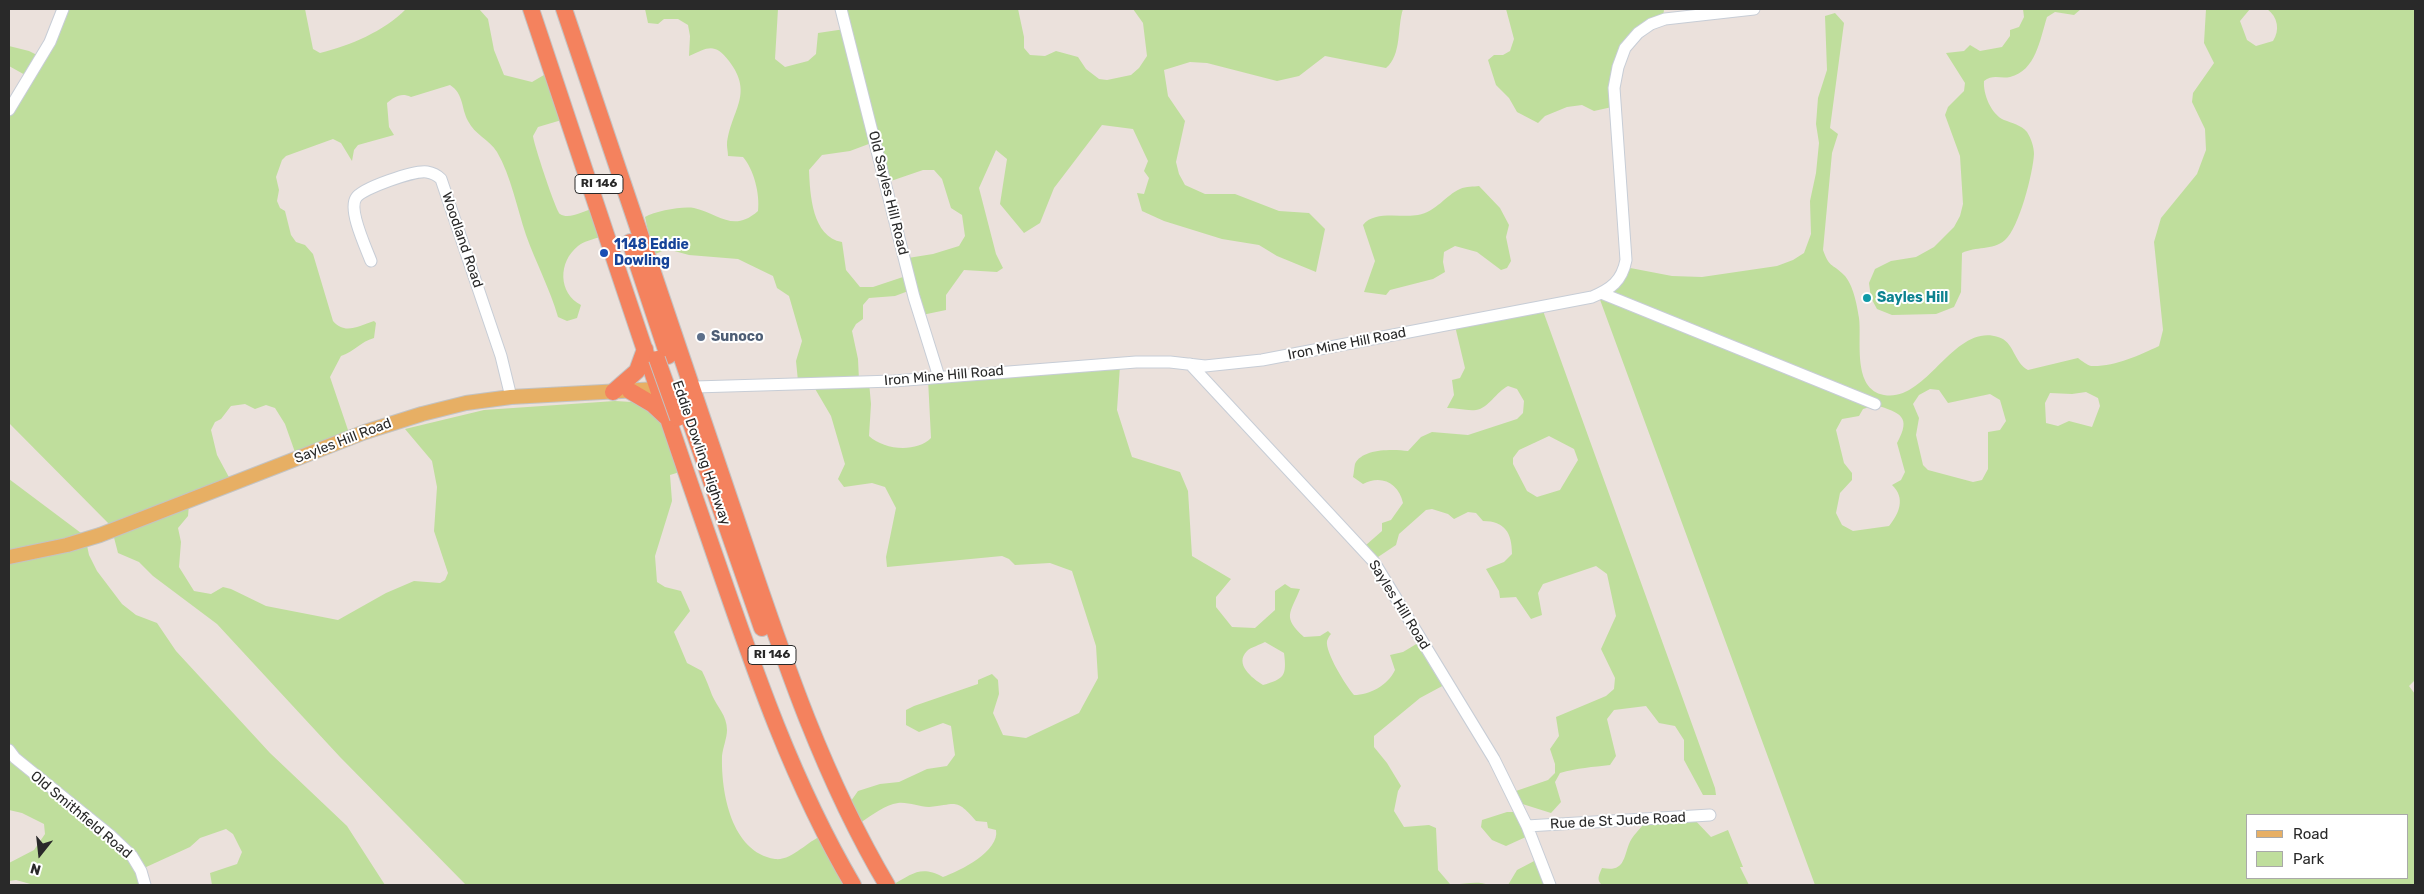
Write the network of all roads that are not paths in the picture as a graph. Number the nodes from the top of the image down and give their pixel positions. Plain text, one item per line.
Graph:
1 (63, 9) edge
2 (531, 9) edge
3 (540, 9) edge
4 (554, 9) edge
5 (564, 9) edge
6 (841, 9) edge
7 (1754, 9) edge
8 (9, 110) edge
9 (371, 261) dead end
10 (1601, 293) junction
11 (657, 355) junction
12 (1190, 364) junction
13 (939, 377) junction
14 (691, 388) junction
15 (658, 389) junction
16 (630, 391) junction
17 (613, 392) junction
18 (511, 397) junction
19 (1875, 404) dead end
20 (678, 418) junction
21 (9, 557) edge
22 (9, 750) edge
23 (1710, 815) dead end
24 (1527, 826) junction
25 (145, 885) edge
26 (853, 885) edge
27 (863, 885) edge
28 (876, 885) edge
29 (887, 885) edge
30 (1550, 885) edge

1 - 8 street
2 - 11 highway
3 - 11 highway, Eddie Dowling Highway / RI 146
4 - 11 highway, Eddie Dowling Highway / RI 146
5 - 14 highway
6 - 13 street, Old Sayles Hill Road
7 - 10 street, Iron Mine Hill Road
9 - 18 street, Woodland Road
10 - 12 street, Iron Mine Hill Road
10 - 19 street
11 - 15 highway
11 - 17 highway
11 - 20 highway, Eddie Dowling Highway / RI 146, bridge
12 - 13 street, Iron Mine Hill Road
12 - 24 street, Sayles Hill Road
13 - 14 street, Iron Mine Hill Road
14 - 15 street, Sayles Hill Road
14 - 29 highway
15 - 16 main road, Sayles Hill Road
15 - 20 highway
16 - 17 main road, Sayles Hill Road
16 - 20 highway
17 - 18 main road, Sayles Hill Road
18 - 21 main road, Sayles Hill Road
20 - 26 highway
20 - 27 highway, Eddie Dowling Highway / RI 146
20 - 28 highway, Eddie Dowling Highway / RI 146
22 - 25 street, Old Smithfield Road
23 - 24 street, Rue de St Jude Road
24 - 30 street, Sayles Hill Road

